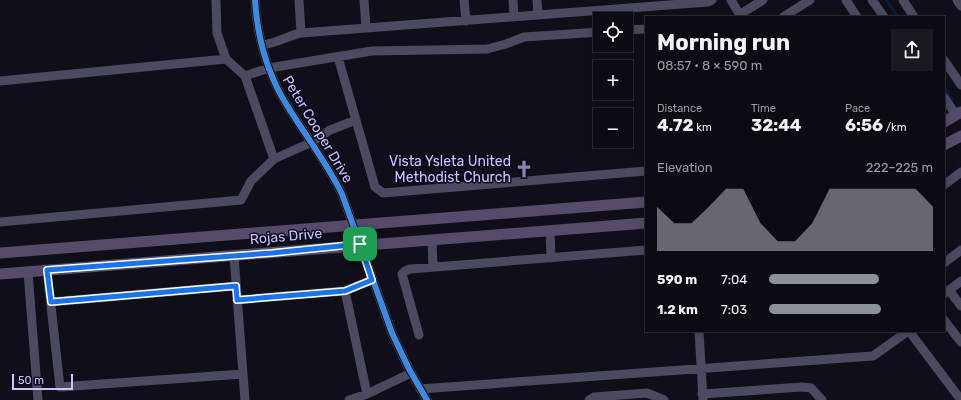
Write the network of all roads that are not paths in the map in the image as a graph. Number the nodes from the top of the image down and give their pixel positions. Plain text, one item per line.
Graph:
1 (216, 0) edge
2 (255, 0) edge
3 (299, 0) edge
4 (364, 0) edge
5 (464, 0) edge
6 (513, 0) edge
7 (537, 0) edge
8 (712, 0) edge
9 (731, 0) edge
10 (763, 0) edge
11 (810, 0) edge
12 (846, 0) edge
13 (872, 0) edge
14 (902, 0) edge
15 (957, 0) edge
16 (692, 2) edge
17 (961, 6) edge
18 (538, 15) junction
19 (740, 16) edge
20 (785, 16) edge
21 (856, 16) edge
22 (883, 16) edge
23 (913, 16) edge
24 (514, 17) junction
25 (466, 21) junction
26 (366, 28) junction
27 (645, 29) edge
28 (633, 30) edge
29 (593, 32) edge
30 (301, 33) junction
31 (262, 45) junction
32 (338, 57) junction
33 (226, 59) junction
34 (945, 61) edge
35 (269, 68) junction
36 (245, 76) junction
37 (0, 81) edge
38 (961, 84) edge
39 (945, 98) edge
40 (959, 114) edge
41 (356, 120) junction
42 (945, 121) edge
43 (961, 136) edge
44 (312, 142) junction
45 (945, 144) edge
46 (274, 159) junction
47 (645, 171) edge
48 (961, 172) edge
49 (945, 184) edge
50 (645, 202) edge
51 (0, 222) edge
52 (645, 223) edge
53 (352, 224) junction
54 (550, 230) junction
55 (432, 239) junction
56 (360, 244) junction
57 (645, 250) edge
58 (961, 250) edge
59 (0, 253) edge
60 (234, 256) junction
61 (551, 258) junction
62 (945, 262) edge
63 (433, 267) junction
64 (47, 270) junction
65 (28, 272) junction
66 (0, 274) edge
67 (372, 280) junction
68 (961, 281) edge
69 (236, 286) junction
70 (345, 291) junction
71 (947, 292) edge
72 (237, 300) junction
73 (51, 302) junction
74 (961, 306) edge
75 (945, 321) edge
76 (699, 332) edge
77 (907, 332) edge
78 (909, 332) edge
79 (419, 335) dead end
80 (961, 342) edge
81 (701, 368) junction
82 (411, 373) junction
83 (243, 374) junction
84 (420, 388) junction
85 (367, 394) junction
86 (703, 397) edge
87 (38, 400) edge
88 (245, 400) edge
89 (350, 400) edge
90 (427, 400) edge
91 (589, 400) edge
92 (664, 400) edge
93 (822, 400) edge
94 (961, 400) edge

1 - 33 street
2 - 31 street, Peter Cooper Drive
3 - 30 street
4 - 26 street
5 - 25 street
6 - 24 street
7 - 18 street
8 - 16 street
9 - 19 street
10 - 19 street
11 - 20 street
12 - 21 street
13 - 22 street
14 - 23 street
15 - 17 street
16 - 18 street
18 - 24 street
24 - 25 street
25 - 26 street
26 - 30 street
27 - 28 street
29 - 32 street
30 - 31 street
31 - 35 street, Peter Cooper Drive
32 - 35 street
32 - 41 street
33 - 36 street
33 - 37 street
34 - 38 street
35 - 36 street
35 - 44 street, Peter Cooper Drive
36 - 46 street
39 - 40 street
40 - 42 main road
41 - 44 street
41 - 47 street
43 - 45 main road
44 - 46 street
44 - 53 street, Peter Cooper Drive
46 - 51 street
48 - 49 street
50 - 53 main road, Rojas Drive
52 - 54 main road, Rojas Drive
53 - 56 street, Peter Cooper Drive
53 - 59 main road, Rojas Drive
54 - 55 main road, Rojas Drive
54 - 61 street
55 - 56 main road, Rojas Drive
55 - 63 street
56 - 60 main road, Rojas Drive
56 - 67 street, Peter Cooper Drive
57 - 61 street
58 - 62 street
60 - 64 main road, Rojas Drive
60 - 69 street
61 - 63 street
63 - 79 street
64 - 65 main road, Rojas Drive
64 - 73 street
65 - 66 main road, Rojas Drive
65 - 87 street
67 - 70 street
67 - 82 street, Peter Cooper Drive
68 - 71 street
69 - 72 street
69 - 73 street
70 - 72 street
70 - 85 street
71 - 74 street
72 - 83 street
73 - 83 street
75 - 80 street
76 - 81 street
77 - 81 street
78 - 94 street
81 - 84 street
81 - 86 street
82 - 84 street, Peter Cooper Drive
82 - 85 street
83 - 88 street
84 - 90 street, Peter Cooper Drive
85 - 89 street
86 - 93 street
91 - 92 street

